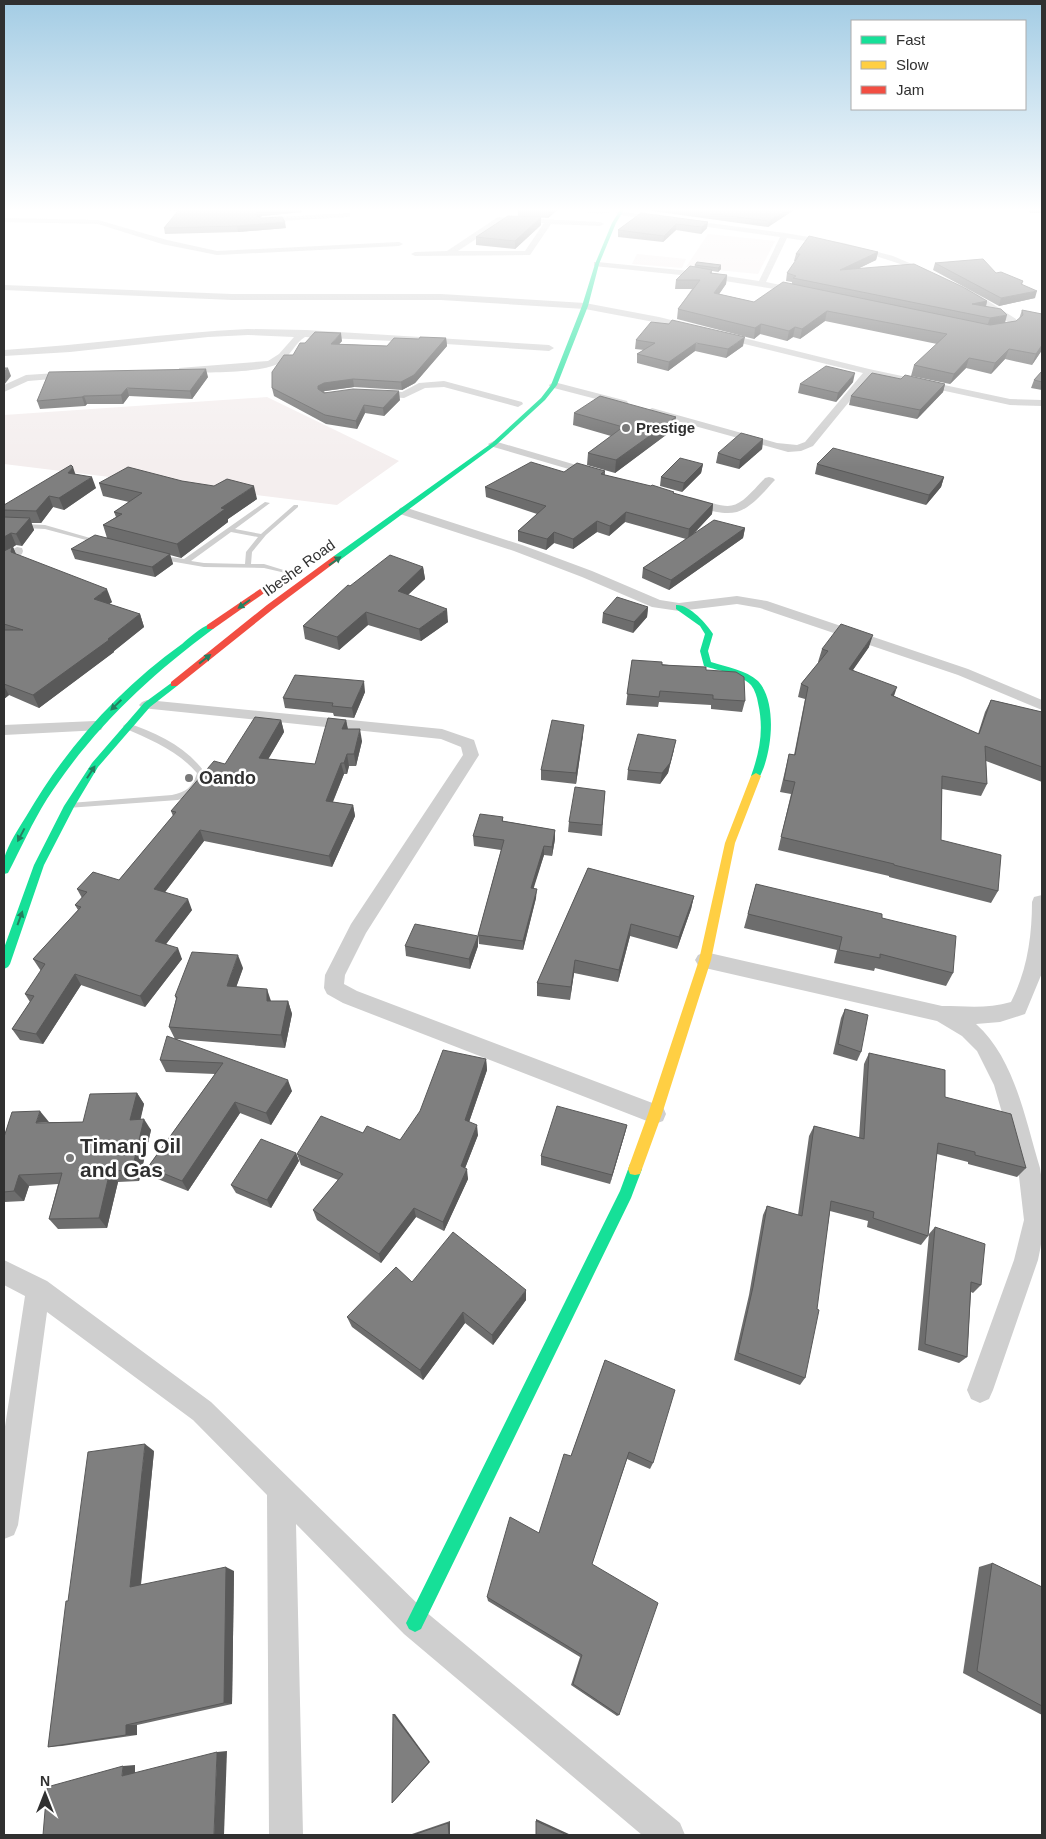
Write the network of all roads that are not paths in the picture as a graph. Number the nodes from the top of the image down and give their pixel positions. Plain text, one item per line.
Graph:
1 (205, 296) edge
2 (588, 296) edge
3 (974, 296) edge
4 (585, 306) junction
5 (987, 331) edge
6 (306, 333) junction
7 (549, 348) dead end
8 (4, 353) edge
9 (172, 371) edge
10 (869, 372) junction
11 (85, 374) edge
12 (554, 385) junction
13 (4, 389) edge
14 (361, 392) edge
15 (527, 394) dead end
16 (1042, 402) edge
17 (518, 404) junction
18 (506, 415) dead end
19 (494, 444) junction
20 (608, 477) edge
21 (769, 480) dead end
22 (675, 496) edge
23 (267, 502) dead end
24 (296, 506) dead end
25 (404, 511) junction
26 (4, 525) edge
27 (231, 530) junction
28 (262, 536) junction
29 (110, 545) edge
30 (17, 551) dead end
31 (148, 554) edge
32 (4, 560) edge
33 (185, 562) junction
34 (248, 564) junction
35 (292, 570) joint
36 (679, 607) junction
37 (147, 704) junction
38 (1042, 705) edge
39 (96, 726) junction
40 (127, 726) junction
41 (4, 730) edge
42 (69, 806) junction
43 (4, 870) edge
44 (1041, 902) edge
45 (705, 960) junction
46 (4, 964) edge
47 (942, 1014) junction
48 (655, 1114) junction
49 (4, 1272) edge
50 (38, 1290) junction
51 (980, 1390) dead end
52 (281, 1491) junction
53 (4, 1525) edge
54 (415, 1623) junction
55 (286, 1835) edge
56 (668, 1835) edge

1 - 4 street
2 - 4 main road, Ibeshe Road
3 - 5 street
4 - 10 street
4 - 12 main road, Ibeshe Road
6 - 7 street
6 - 8 street
6 - 9 street
10 - 12 street
10 - 16 street
11 - 13 street
12 - 19 main road, Ibeshe Road
14 - 17 street
15 - 17 main road
17 - 18 main road
19 - 20 street
19 - 25 main road, Ibeshe Road
21 - 22 street
23 - 27 lane
24 - 28 lane
25 - 36 street
37 -> 25 main road, Ibeshe Road
26 - 29 lane
27 - 28 lane
27 - 33 lane
28 - 34 lane
30 - 32 street
31 - 33 lane
33 - 34 lane
34 - 35 lane
35 -> 39 main road, Ibeshe Road
36 - 38 street
36 - 45 main road
37 - 40 main road, Ibeshe Road
37 - 48 street
39 - 41 street
39 -> 43 main road, Ibeshe Road
42 -> 40 main road, Ibeshe Road
40 - 42 lane
46 -> 42 main road, Ibeshe Road
44 - 47 street
45 - 47 street
45 - 48 main road
47 - 51 street
48 - 54 main road
49 - 50 street
50 - 52 street
50 - 53 street
52 - 54 street
52 - 55 street
54 - 56 street

